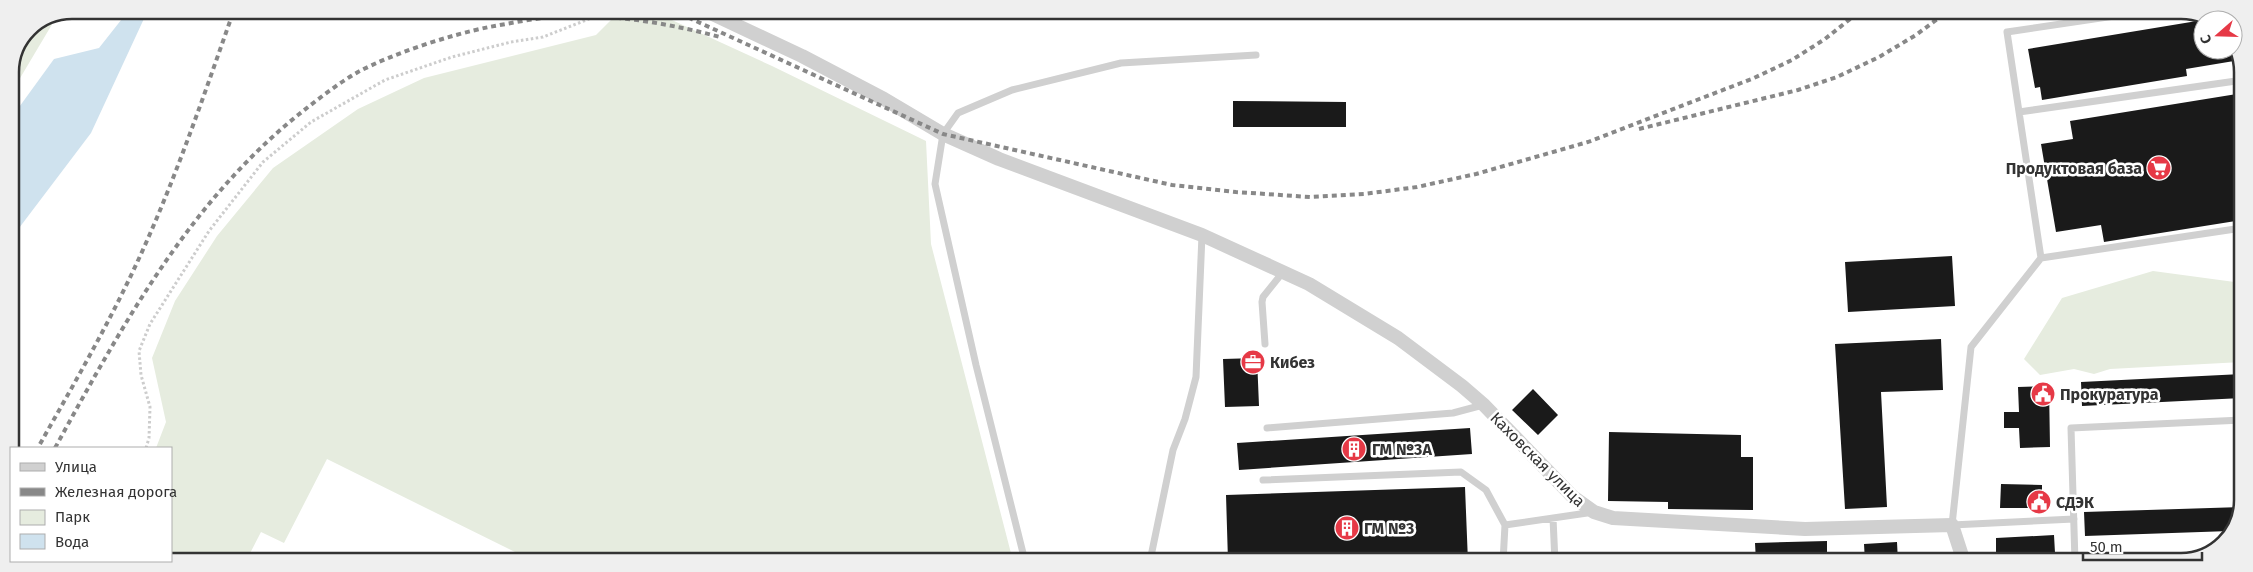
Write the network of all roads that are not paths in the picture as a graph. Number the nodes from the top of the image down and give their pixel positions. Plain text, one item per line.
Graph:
1 (723, 19) edge
2 (2095, 19) edge
3 (1256, 55) dead end
4 (2234, 81) edge
5 (2019, 112) junction
6 (943, 134) junction
7 (2234, 229) edge
8 (1202, 235) junction
9 (2040, 258) junction
10 (1283, 272) junction
11 (1265, 344) dead end
12 (1484, 405) junction
13 (2234, 420) edge
14 (1267, 428) dead end
15 (1263, 480) dead end
16 (1594, 512) junction
17 (1553, 518) junction
18 (2074, 519) junction
19 (1952, 525) junction
20 (1505, 526) junction
21 (1023, 553) edge
22 (1152, 553) edge
23 (1504, 553) edge
24 (1555, 553) edge
25 (1961, 553) edge
26 (2075, 553) edge

1 - 6 street, Каховская улица
2 - 5 lane
3 - 6 lane
4 - 5 lane
5 - 9 lane
6 - 8 street, Каховская улица
6 - 21 lane
7 - 9 lane
8 - 10 street, Каховская улица
8 - 22 lane
9 - 19 lane
10 - 11 lane
10 - 12 street, Каховская улица
12 - 14 lane
12 - 16 street, Каховская улица
13 - 18 lane
15 - 20 lane
16 - 17 lane
16 - 19 street, Каховская улица
17 - 20 lane
17 - 24 lane
18 - 19 lane
18 - 26 lane
19 - 25 street
20 - 23 lane

